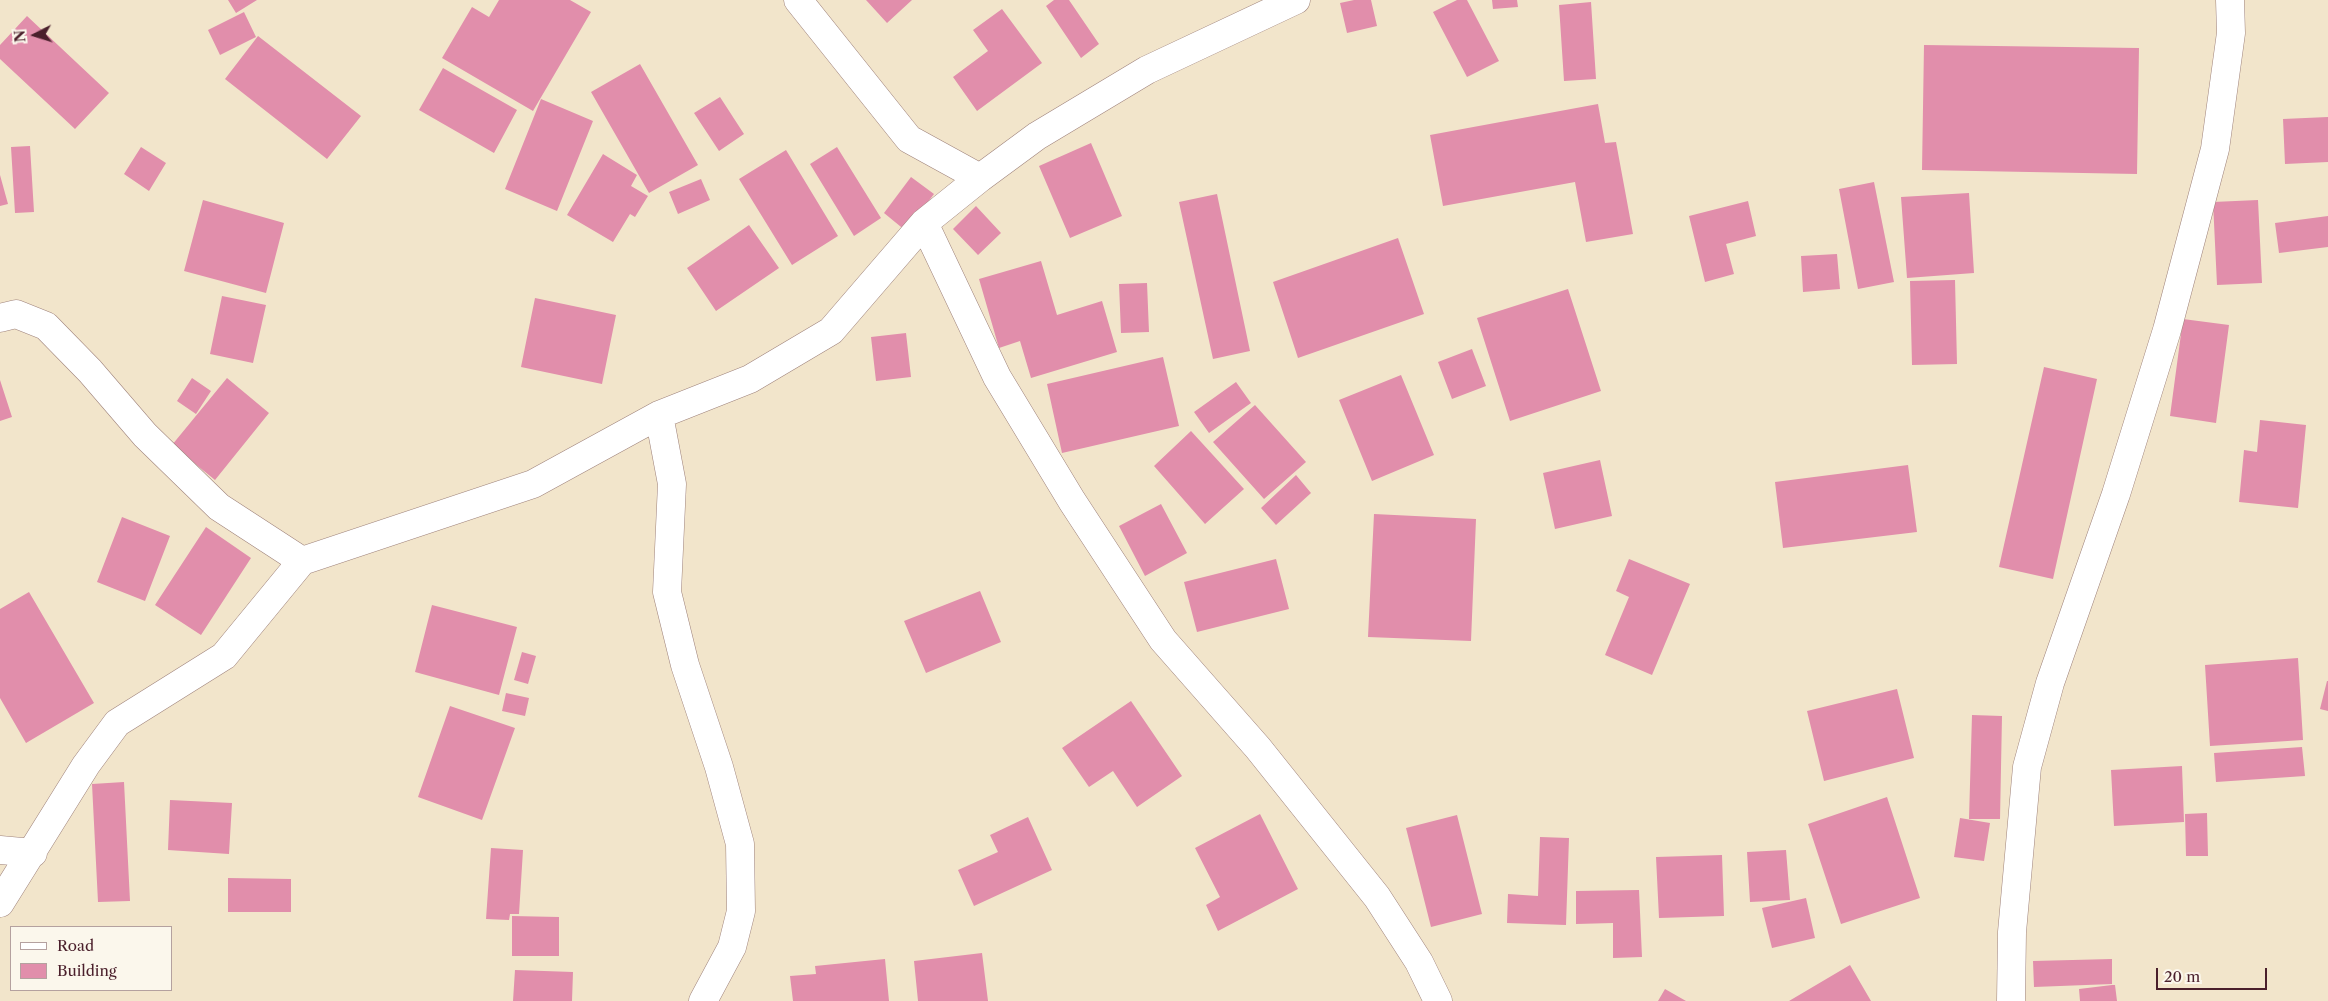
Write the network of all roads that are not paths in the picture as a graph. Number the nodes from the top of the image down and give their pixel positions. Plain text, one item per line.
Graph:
1 (798, 0) edge
2 (1296, 0) edge
3 (2230, 0) edge
4 (980, 178) junction
5 (924, 223) junction
6 (0, 318) edge
7 (659, 415) junction
8 (302, 561) junction
9 (0, 850) edge
10 (33, 853) junction
11 (0, 903) edge
12 (703, 1001) edge
13 (1438, 1001) edge
14 (2010, 1001) edge

1 - 4 street
2 - 4 street
3 - 14 street
4 - 5 street
5 - 7 street
5 - 13 street
6 - 8 street
7 - 8 street
7 - 12 street
8 - 10 street
9 - 10 street
10 - 11 street

